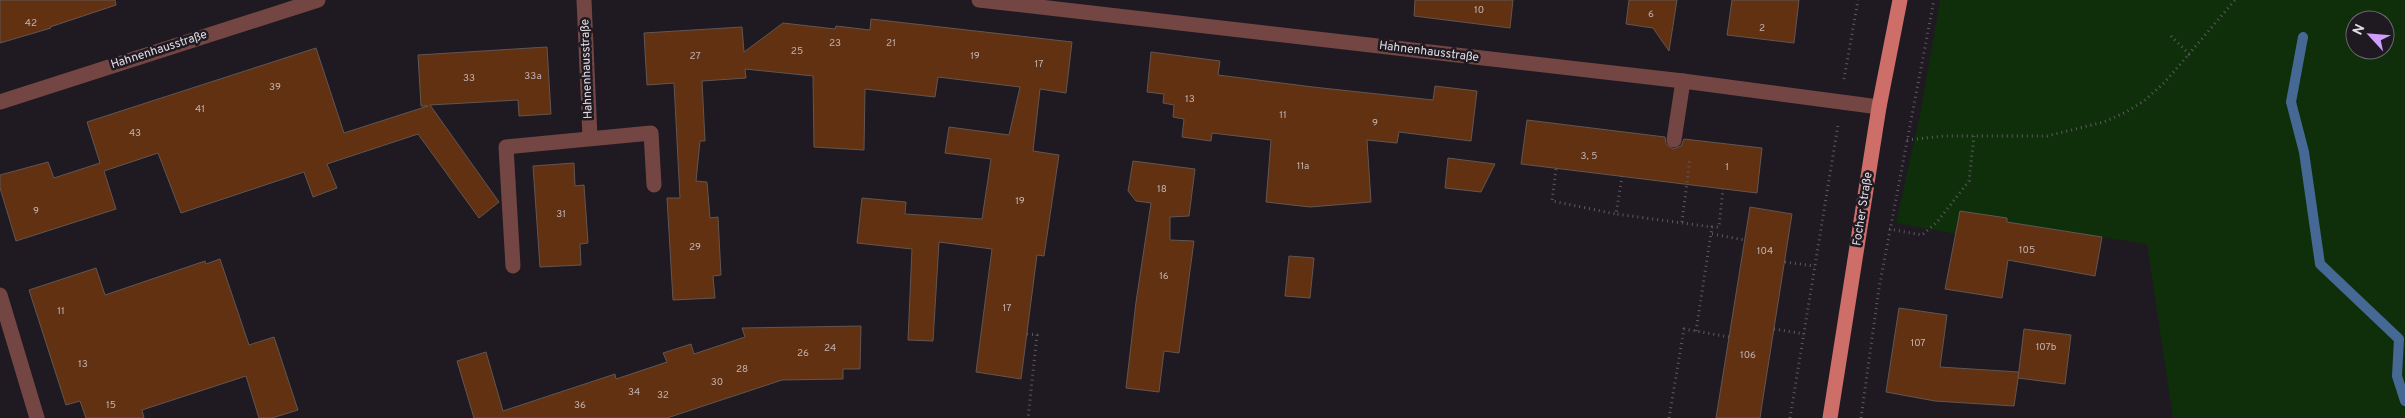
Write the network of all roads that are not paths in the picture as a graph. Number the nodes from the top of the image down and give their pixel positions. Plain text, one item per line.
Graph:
1 (318, 0) edge
2 (584, 0) edge
3 (979, 0) edge
4 (1900, 0) edge
5 (1683, 81) junction
6 (0, 102) edge
7 (1879, 107) junction
8 (590, 138) junction
9 (1674, 140) road end
10 (654, 185) dead end
11 (513, 266) dead end
12 (0, 295) edge
13 (37, 418) edge
14 (1830, 418) edge

1 - 6 street, Hahnenhausstraße
2 - 8 street, Hahnenhausstraße
3 - 5 street, Hahnenhausstraße
4 - 7 main road, Focher Straße
5 - 7 street, Hahnenhausstraße
5 - 9 street
7 - 14 main road, Focher Straße
8 - 10 street, Hahnenhausstraße
8 - 11 street, Hahnenhausstraße
12 - 13 street

